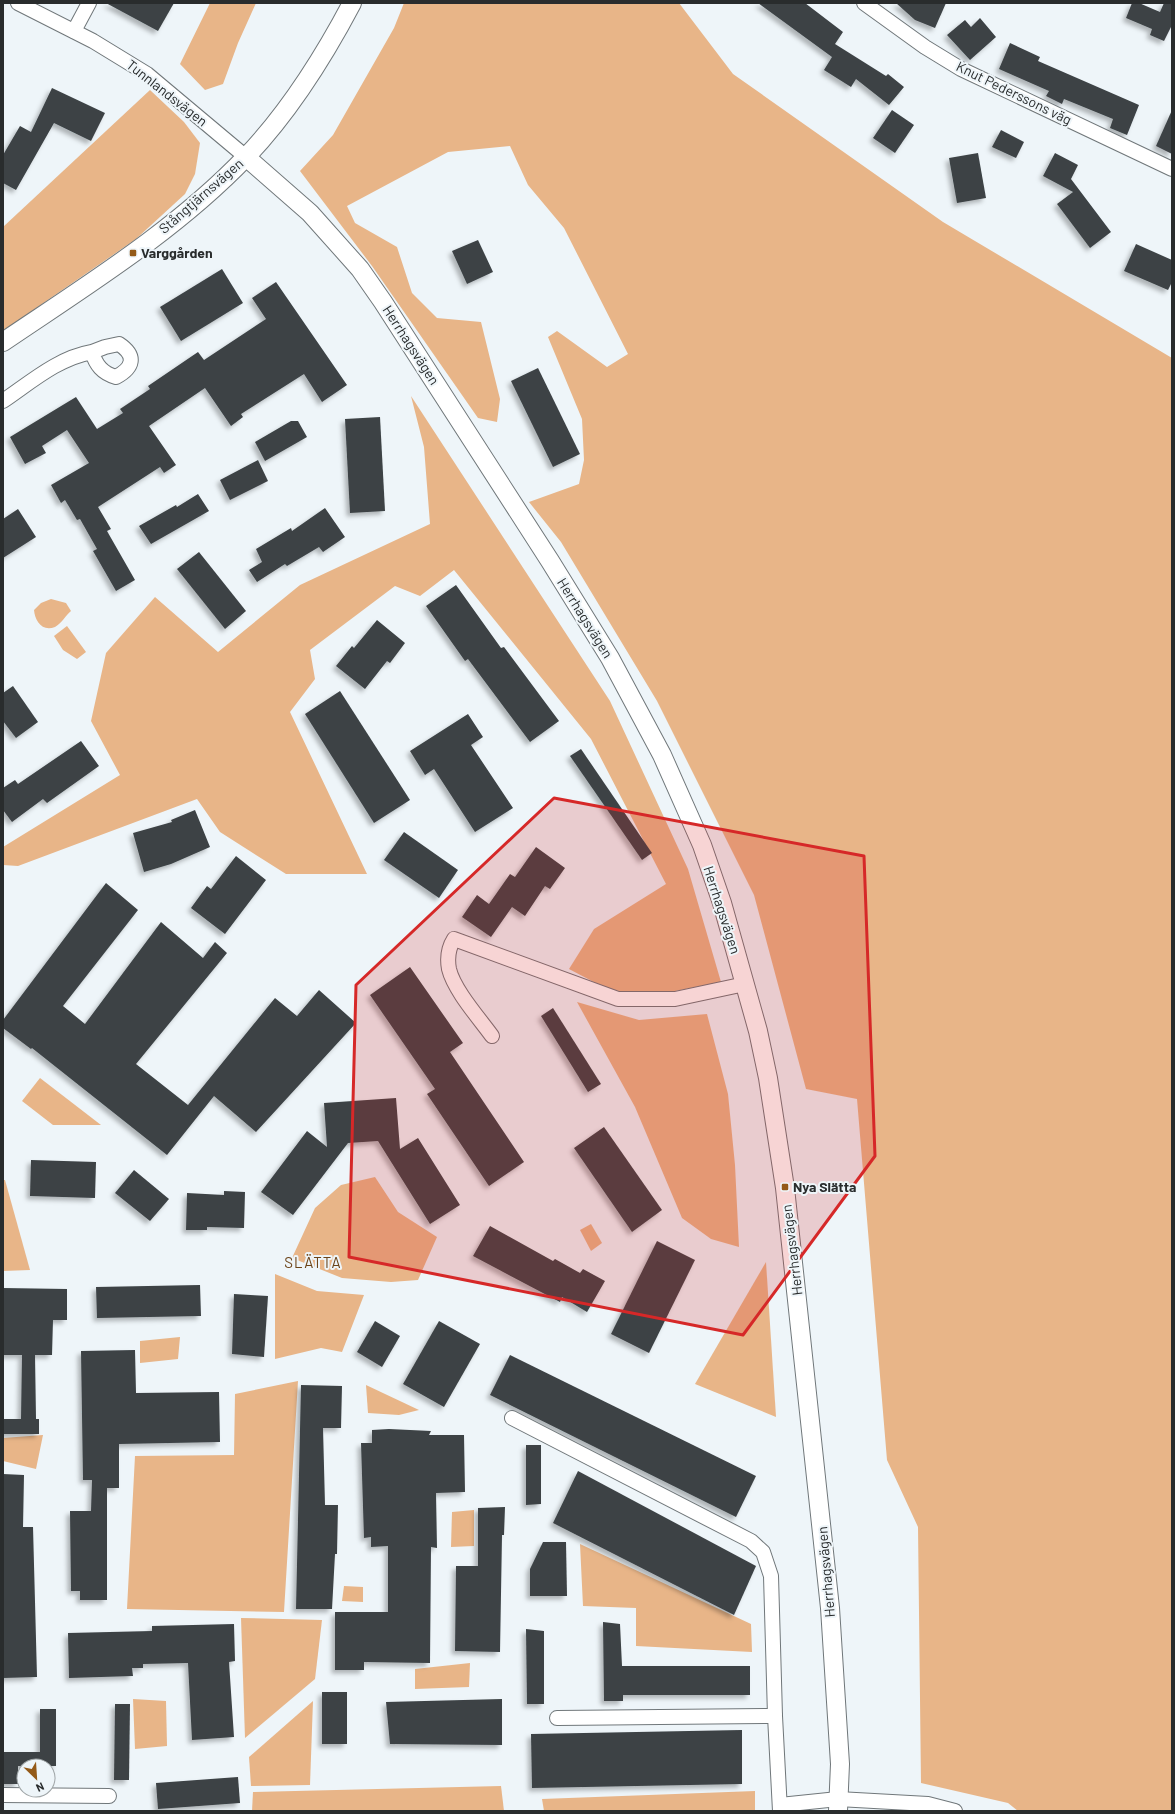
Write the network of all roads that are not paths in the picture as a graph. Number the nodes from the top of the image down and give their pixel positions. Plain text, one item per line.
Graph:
1 (18, 3) edge
2 (90, 3) edge
3 (352, 3) edge
4 (864, 3) edge
5 (74, 31) junction
6 (246, 157) junction
7 (1172, 169) edge
8 (3, 342) edge
9 (92, 352) junction
10 (3, 401) edge
11 (745, 984) junction
12 (492, 1036) dead end
13 (512, 1418) dead end
14 (774, 1716) junction
15 (558, 1718) dead end
16 (3, 1795) edge
17 (109, 1796) dead end
18 (838, 1805) edge
19 (780, 1808) edge
20 (955, 1811) edge

1 - 5 street, Tunnlandsvägen
2 - 5 street
3 - 6 street, Stångtjärnsvägen
4 - 7 street, Knut Pederssons väg
5 - 6 street, Tunnlandsvägen
6 - 8 street, Stångtjärnsvägen
6 - 11 street, Herrhagsvägen
9 - 9 street
9 - 10 street
11 - 12 street
11 - 18 street, Herrhagsvägen
13 - 14 street
14 - 15 street
14 - 19 street
16 - 17 street
18 - 19 street
18 - 20 street

